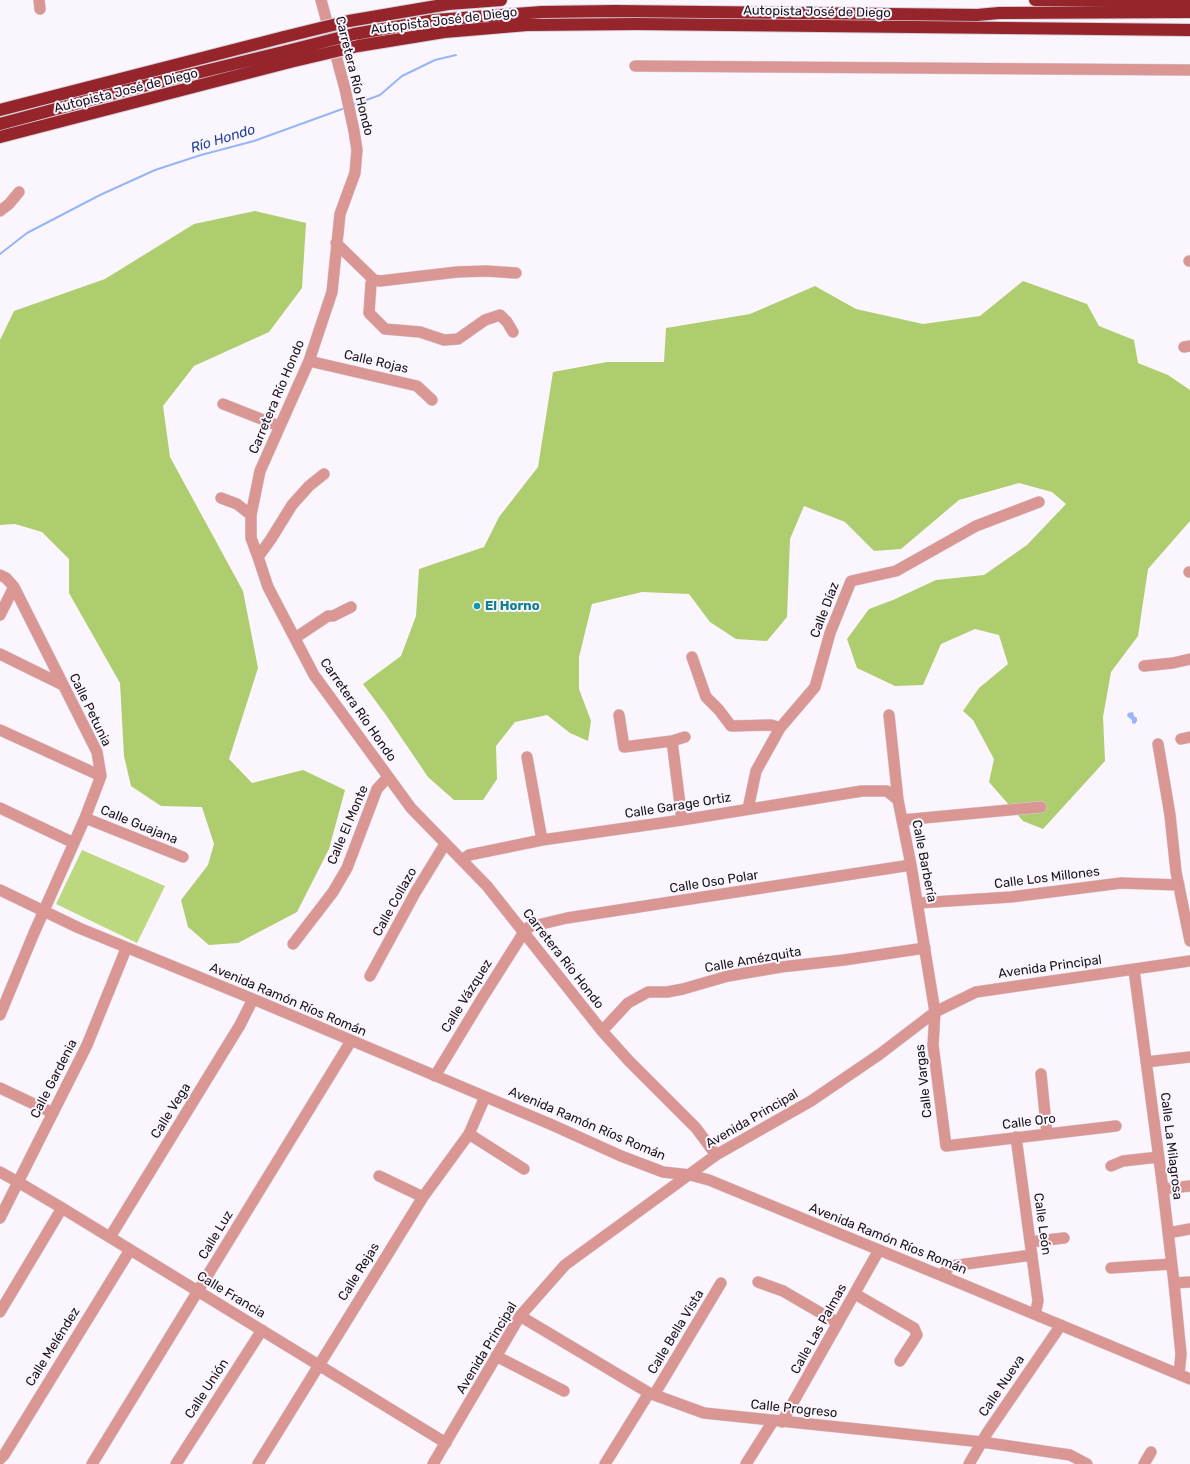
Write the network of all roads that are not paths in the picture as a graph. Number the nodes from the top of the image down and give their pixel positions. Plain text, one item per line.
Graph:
1 (321, 0) edge
2 (501, 0) edge
3 (1035, 0) edge
4 (1190, 1) edge
5 (1190, 12) edge
6 (977, 15) junction
7 (1190, 17) edge
8 (1190, 30) edge
9 (356, 40) junction
10 (289, 57) junction
11 (635, 66) dead end
12 (1190, 70) edge
13 (0, 110) edge
14 (0, 124) edge
15 (0, 137) edge
16 (19, 192) dead end
17 (0, 211) edge
18 (336, 243) junction
19 (516, 273) dead end
20 (374, 280) junction
21 (514, 332) dead end
22 (309, 361) junction
23 (432, 400) dead end
24 (224, 404) dead end
25 (279, 426) junction
26 (324, 474) dead end
27 (221, 498) dead end
28 (1039, 502) dead end
29 (251, 515) junction
30 (258, 557) junction
31 (0, 575) edge
32 (14, 587) junction
33 (351, 607) dead end
34 (0, 615) edge
35 (295, 638) junction
36 (0, 654) edge
37 (692, 657) dead end
38 (1190, 659) edge
39 (1144, 666) dead end
40 (63, 685) junction
41 (619, 715) dead end
42 (889, 715) dead end
43 (780, 728) junction
44 (0, 730) edge
45 (686, 737) dead end
46 (672, 741) junction
47 (1158, 744) dead end
48 (527, 757) dead end
49 (101, 776) junction
50 (388, 777) junction
51 (898, 800) junction
52 (1041, 807) dead end
53 (0, 808) edge
54 (748, 809) junction
55 (85, 818) junction
56 (682, 820) junction
57 (902, 820) junction
58 (542, 840) junction
59 (74, 842) junction
60 (445, 844) junction
61 (183, 858) dead end
62 (462, 860) junction
63 (912, 865) junction
64 (1179, 885) junction
65 (0, 890) edge
66 (918, 903) junction
67 (44, 911) junction
68 (524, 932) junction
69 (1190, 941) edge
70 (293, 944) dead end
71 (925, 948) junction
72 (126, 949) junction
73 (1190, 961) edge
74 (1134, 970) junction
75 (370, 976) dead end
76 (253, 999) junction
77 (935, 1012) junction
78 (0, 1015) edge
79 (602, 1031) junction
80 (351, 1041) junction
81 (1190, 1057) edge
82 (1146, 1062) junction
83 (1041, 1074) dead end
84 (435, 1076) junction
85 (0, 1088) edge
86 (485, 1097) junction
87 (53, 1113) junction
88 (1116, 1126) dead end
89 (470, 1134) junction
90 (1047, 1134) junction
91 (1016, 1137) junction
92 (946, 1146) joint
93 (716, 1156) junction
94 (1159, 1157) junction
95 (1111, 1166) dead end
96 (524, 1169) dead end
97 (0, 1172) edge
98 (690, 1174) junction
99 (379, 1176) dead end
100 (18, 1182) junction
101 (1190, 1186) edge
102 (1163, 1189) junction
103 (422, 1197) junction
104 (62, 1208) junction
105 (0, 1218) edge
106 (1190, 1229) edge
107 (1168, 1233) junction
108 (110, 1237) junction
109 (1064, 1238) dead end
110 (1030, 1242) junction
111 (130, 1250) junction
112 (879, 1250) junction
113 (1032, 1255) junction
114 (1172, 1264) junction
115 (1111, 1268) dead end
116 (941, 1275) junction
117 (758, 1282) dead end
118 (1190, 1282) edge
119 (722, 1283) dead end
120 (1174, 1283) junction
121 (198, 1291) junction
122 (855, 1294) junction
123 (0, 1312) edge
124 (1035, 1314) junction
125 (520, 1316) junction
126 (838, 1323) junction
127 (1061, 1325) junction
128 (262, 1330) junction
129 (496, 1356) junction
130 (900, 1361) dead end
131 (318, 1365) junction
132 (1179, 1374) junction
133 (1190, 1379) edge
134 (564, 1391) dead end
135 (651, 1394) junction
136 (778, 1421) junction
137 (446, 1442) junction
138 (982, 1442) junction
139 (1151, 1452) dead end
140 (0, 1459) edge
141 (92, 1464) edge
142 (176, 1464) edge
143 (258, 1464) edge
144 (433, 1464) edge
145 (605, 1464) edge
146 (746, 1464) edge
147 (969, 1464) edge
148 (1087, 1464) edge
149 (1144, 1464) edge

1 - 18 street, Carretera Río Hondo
2 - 13 highway, Autopista José de Diego, bridge
3 - 4 highway
5 - 6 highway
6 - 7 highway
6 - 9 highway
8 - 9 highway, Autopista José de Diego
9 - 10 highway, Autopista José de Diego, bridge
10 - 14 highway
10 - 15 highway, Autopista José de Diego
11 - 12 street
16 - 17 street
18 - 20 street
18 - 22 street, Carretera Río Hondo
19 - 20 street
20 - 21 street
22 - 23 street, Calle Rojas
22 - 25 street, Carretera Río Hondo
24 - 25 street
25 - 29 street, Carretera Río Hondo
26 - 30 street
27 - 29 street
28 - 43 street, Calle Díaz
29 - 30 street, Carretera Río Hondo
30 - 35 street, Carretera Río Hondo
31 - 32 street, Calle Petunia
32 - 34 street
32 - 40 street, Calle Petunia
33 - 35 street
35 - 50 street, Carretera Río Hondo
36 - 40 street
37 - 43 street
38 - 39 street
40 - 49 street, Calle Petunia
41 - 46 street
42 - 51 street, Calle Barbería
43 - 54 street, Calle Díaz
44 - 49 street
45 - 46 street
46 - 56 street
47 - 64 street
48 - 58 street
49 - 55 street
50 - 60 street, Carretera Río Hondo
50 - 70 street, Calle El Monte
51 - 54 street, Calle Garage Ortiz
51 - 57 street, Calle Barbería
52 - 57 street
53 - 59 street
54 - 56 street, Calle Garage Ortiz
55 - 59 street
55 - 61 street, Calle Guajana
56 - 58 street, Calle Garage Ortiz
57 - 63 street, Calle Barbería
58 - 62 street, Calle Garage Ortiz
59 - 67 street
60 - 62 street, Carretera Río Hondo
60 - 75 street, Calle Collazo
62 - 68 street, Carretera Río Hondo
63 - 66 street, Calle Barbería
63 - 68 street, Calle Oso Polar
64 - 66 street, Calle Los Millones
64 - 69 street
65 - 67 street, Avenida Ramón Ríos Román
66 - 71 street, Calle Barbería
67 - 72 street, Avenida Ramón Ríos Román
67 - 78 street
68 - 79 street, Carretera Río Hondo
68 - 84 street, Calle Vázquez
71 - 77 street, Calle Barbería
71 - 79 street, Calle Amézquita
72 - 76 street, Avenida Ramón Ríos Román
72 - 87 street, Calle Gardenia
73 - 74 street, Avenida Principal
74 - 77 street, Avenida Principal
74 - 82 street, Calle La Milagrosa
76 - 80 street, Avenida Ramón Ríos Román
76 - 108 street, Calle Vega
77 - 92 street, Calle Vargas
77 - 93 street, Avenida Principal
79 - 93 street, Carretera Río Hondo
80 - 84 street, Avenida Ramón Ríos Román
80 - 121 street, Calle Luz
81 - 82 street
82 - 94 street, Calle La Milagrosa
83 - 90 street
84 - 86 street, Avenida Ramón Ríos Román
85 - 87 street
86 - 89 street, Calle Rejas
86 - 98 street, Avenida Ramón Ríos Román
87 - 100 street, Calle Gardenia
88 - 90 street, Calle Oro
89 - 96 street
89 - 103 street, Calle Rejas
90 - 91 street, Calle Oro
91 - 92 street, Calle Oro
91 - 110 street, Calle León
93 - 98 street, Avenida Principal
94 - 95 street
94 - 102 street, Calle La Milagrosa
97 - 100 street, Calle Francia
98 - 112 street, Avenida Ramón Ríos Román
98 - 125 street, Avenida Principal
99 - 103 street
100 - 104 street, Calle Francia
100 - 105 street, Calle Gardenia
101 - 102 street
102 - 107 street, Calle La Milagrosa
103 - 131 street, Calle Rejas
104 - 108 street, Calle Francia
104 - 123 street
106 - 107 street
107 - 114 street, Calle La Milagrosa
108 - 111 street, Calle Francia
109 - 110 street
110 - 113 street, Calle León
111 - 121 street, Calle Francia
111 - 140 street, Calle Meléndez
112 - 116 street, Avenida Ramón Ríos Román
112 - 122 street, Calle Las Palmas
113 - 116 street
113 - 124 street, Calle León
114 - 115 street
114 - 120 street, Calle La Milagrosa
116 - 124 street, Avenida Ramón Ríos Román
117 - 126 street
118 - 120 street
119 - 135 street, Calle Bella Vista
120 - 132 street, Calle La Milagrosa
121 - 128 street, Calle Francia
121 - 141 street, Calle Luz
122 - 126 street, Calle Las Palmas
122 - 130 street
124 - 127 street, Avenida Ramón Ríos Román
125 - 129 street, Avenida Principal
125 - 135 street, Calle Progreso
126 - 136 street, Calle Las Palmas
127 - 132 street, Avenida Ramón Ríos Román
127 - 138 street, Calle Nueva
128 - 131 street, Calle Francia
128 - 142 street, Calle Unión
129 - 134 street
129 - 137 street, Avenida Principal
131 - 137 street, Calle Francia
131 - 143 street, Calle Rejas
132 - 133 street, Avenida Ramón Ríos Román
135 - 136 street, Calle Progreso
135 - 145 street, Calle Bella Vista
136 - 138 street, Calle Progreso
136 - 146 street, Calle Las Palmas
137 - 144 street, Avenida Principal
138 - 147 street, Calle Nueva
138 - 148 street, Calle Progreso
139 - 149 street

